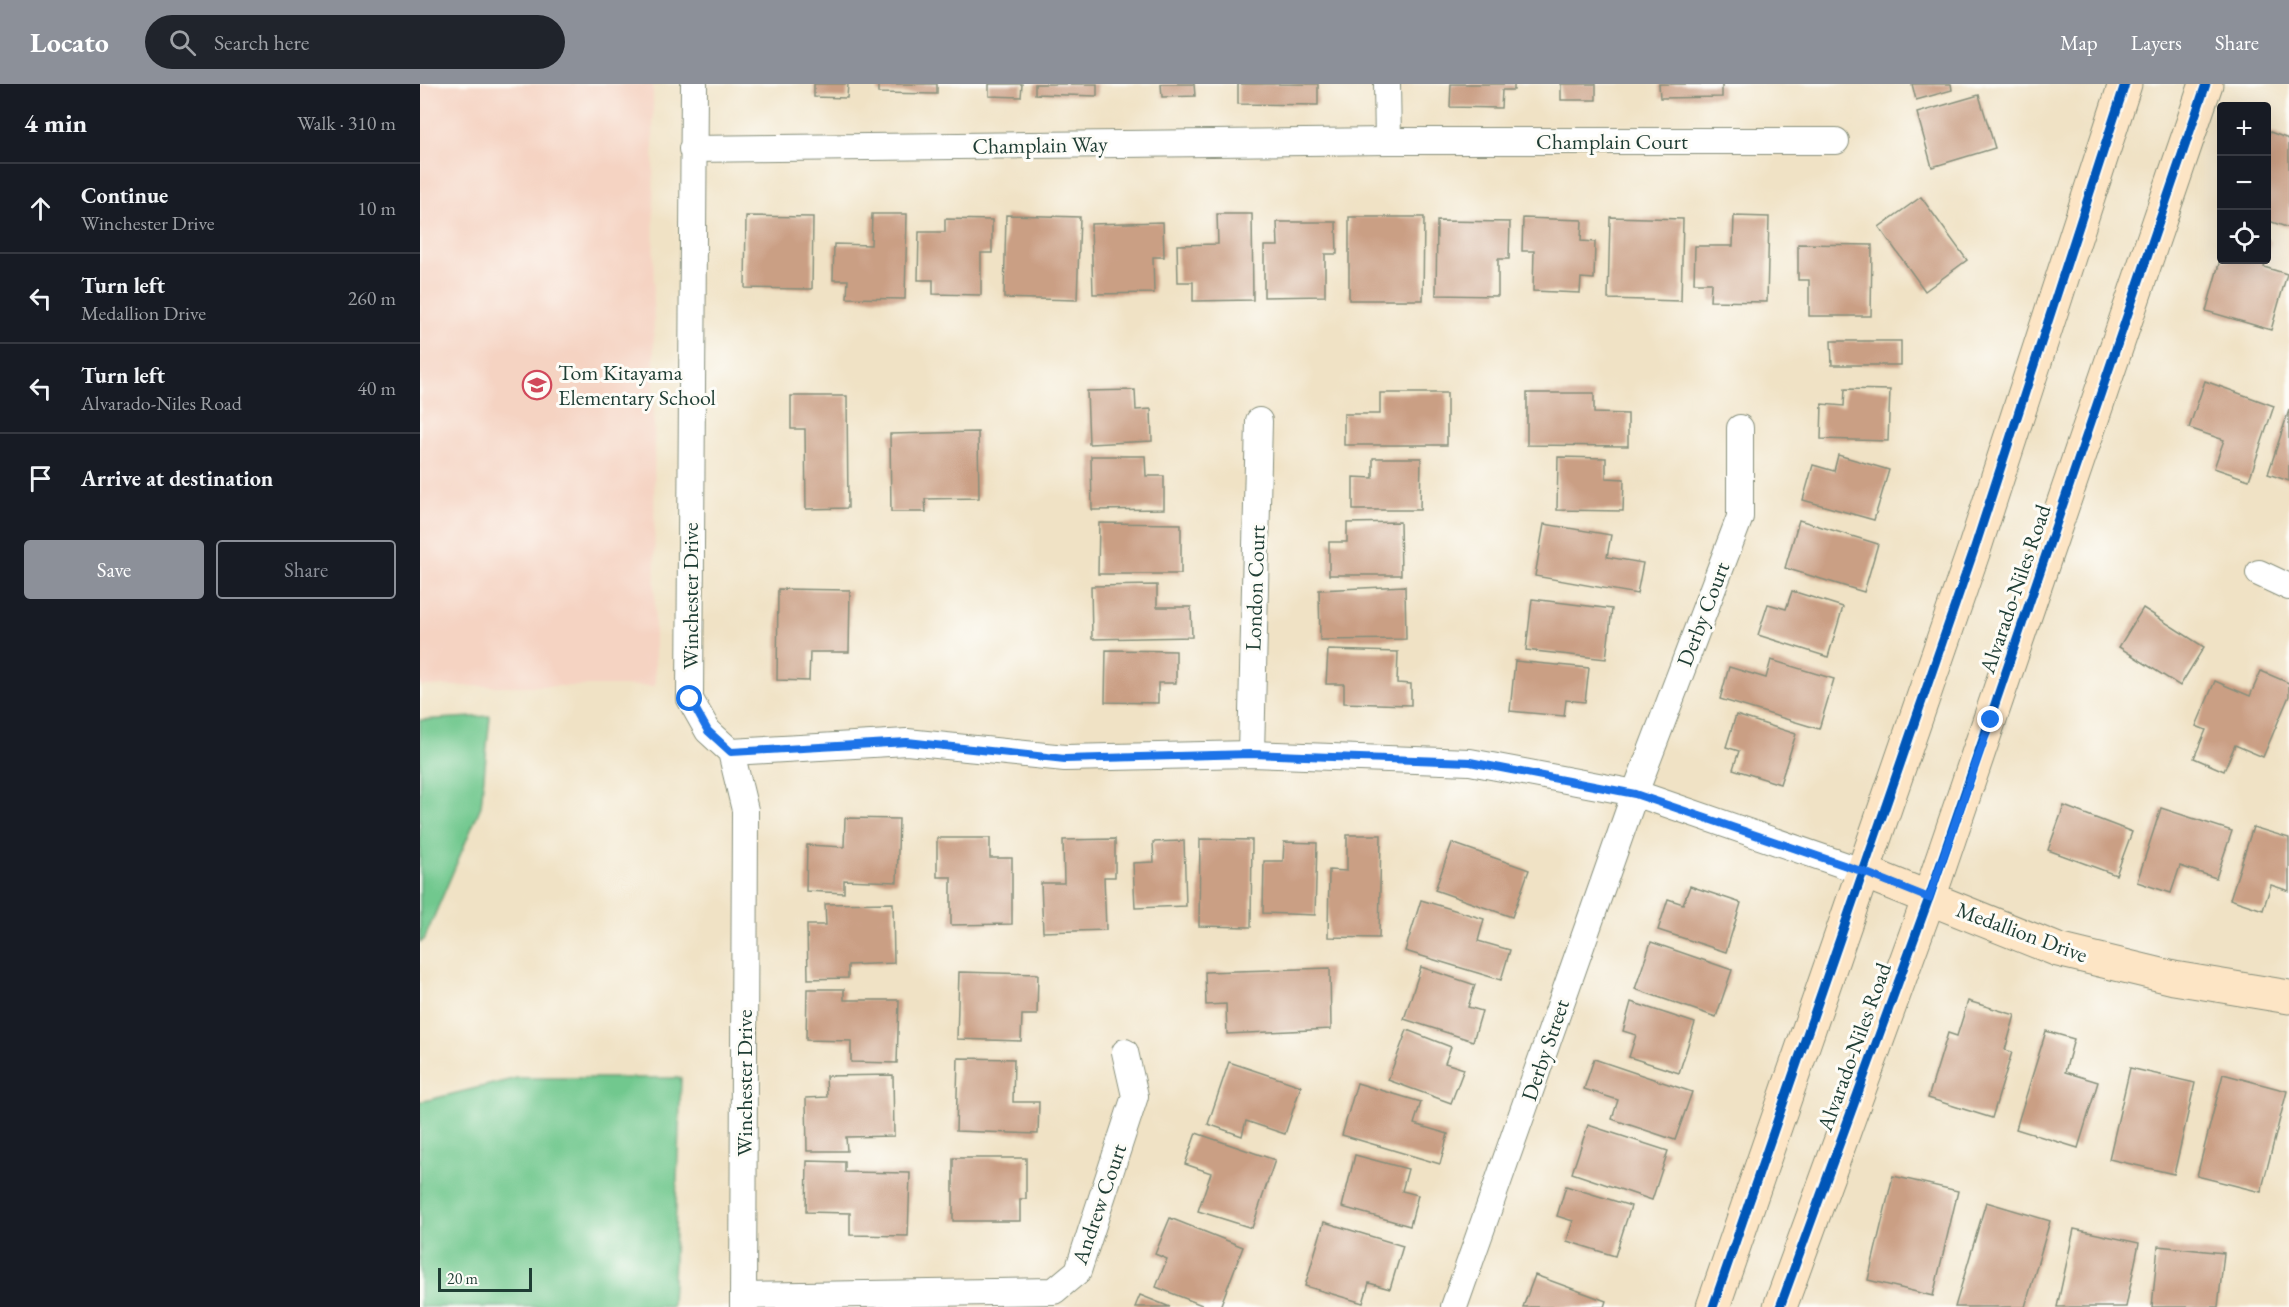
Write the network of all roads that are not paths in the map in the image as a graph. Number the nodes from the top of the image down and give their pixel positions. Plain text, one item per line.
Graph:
1 (694, 84) edge
2 (1387, 84) edge
3 (2125, 84) edge
4 (2206, 84) edge
5 (1388, 141) junction
6 (1836, 141) dead end
7 (692, 149) junction
8 (1260, 421) dead end
9 (1740, 428) dead end
10 (2259, 573) dead end
11 (2289, 587) edge
12 (731, 752) junction
13 (1251, 754) junction
14 (1635, 794) junction
15 (1864, 872) junction
16 (1929, 898) junction
17 (2289, 997) edge
18 (1125, 1052) dead end
19 (743, 1301) edge
20 (1454, 1307) edge
21 (1713, 1307) edge
22 (1780, 1307) edge

1 - 7 street, Winchester Drive
2 - 5 street
3 - 15 main road, Alvarado-Niles Road
4 - 16 main road, Alvarado-Niles Road
5 - 6 street, Champlain Court
5 - 7 street, Champlain Way
7 - 12 street, Winchester Drive
8 - 13 street, London Court
9 - 14 street, Derby Court
10 - 11 street
12 - 13 street, Medallion Drive
12 - 19 street, Winchester Drive
13 - 14 street, Medallion Drive
14 - 15 street, Medallion Drive
14 - 20 street, Derby Street
15 - 16 main road, Medallion Drive
15 - 21 main road, Alvarado-Niles Road
16 - 17 main road, Medallion Drive
16 - 22 main road, Alvarado-Niles Road
18 - 19 street, Andrew Court

